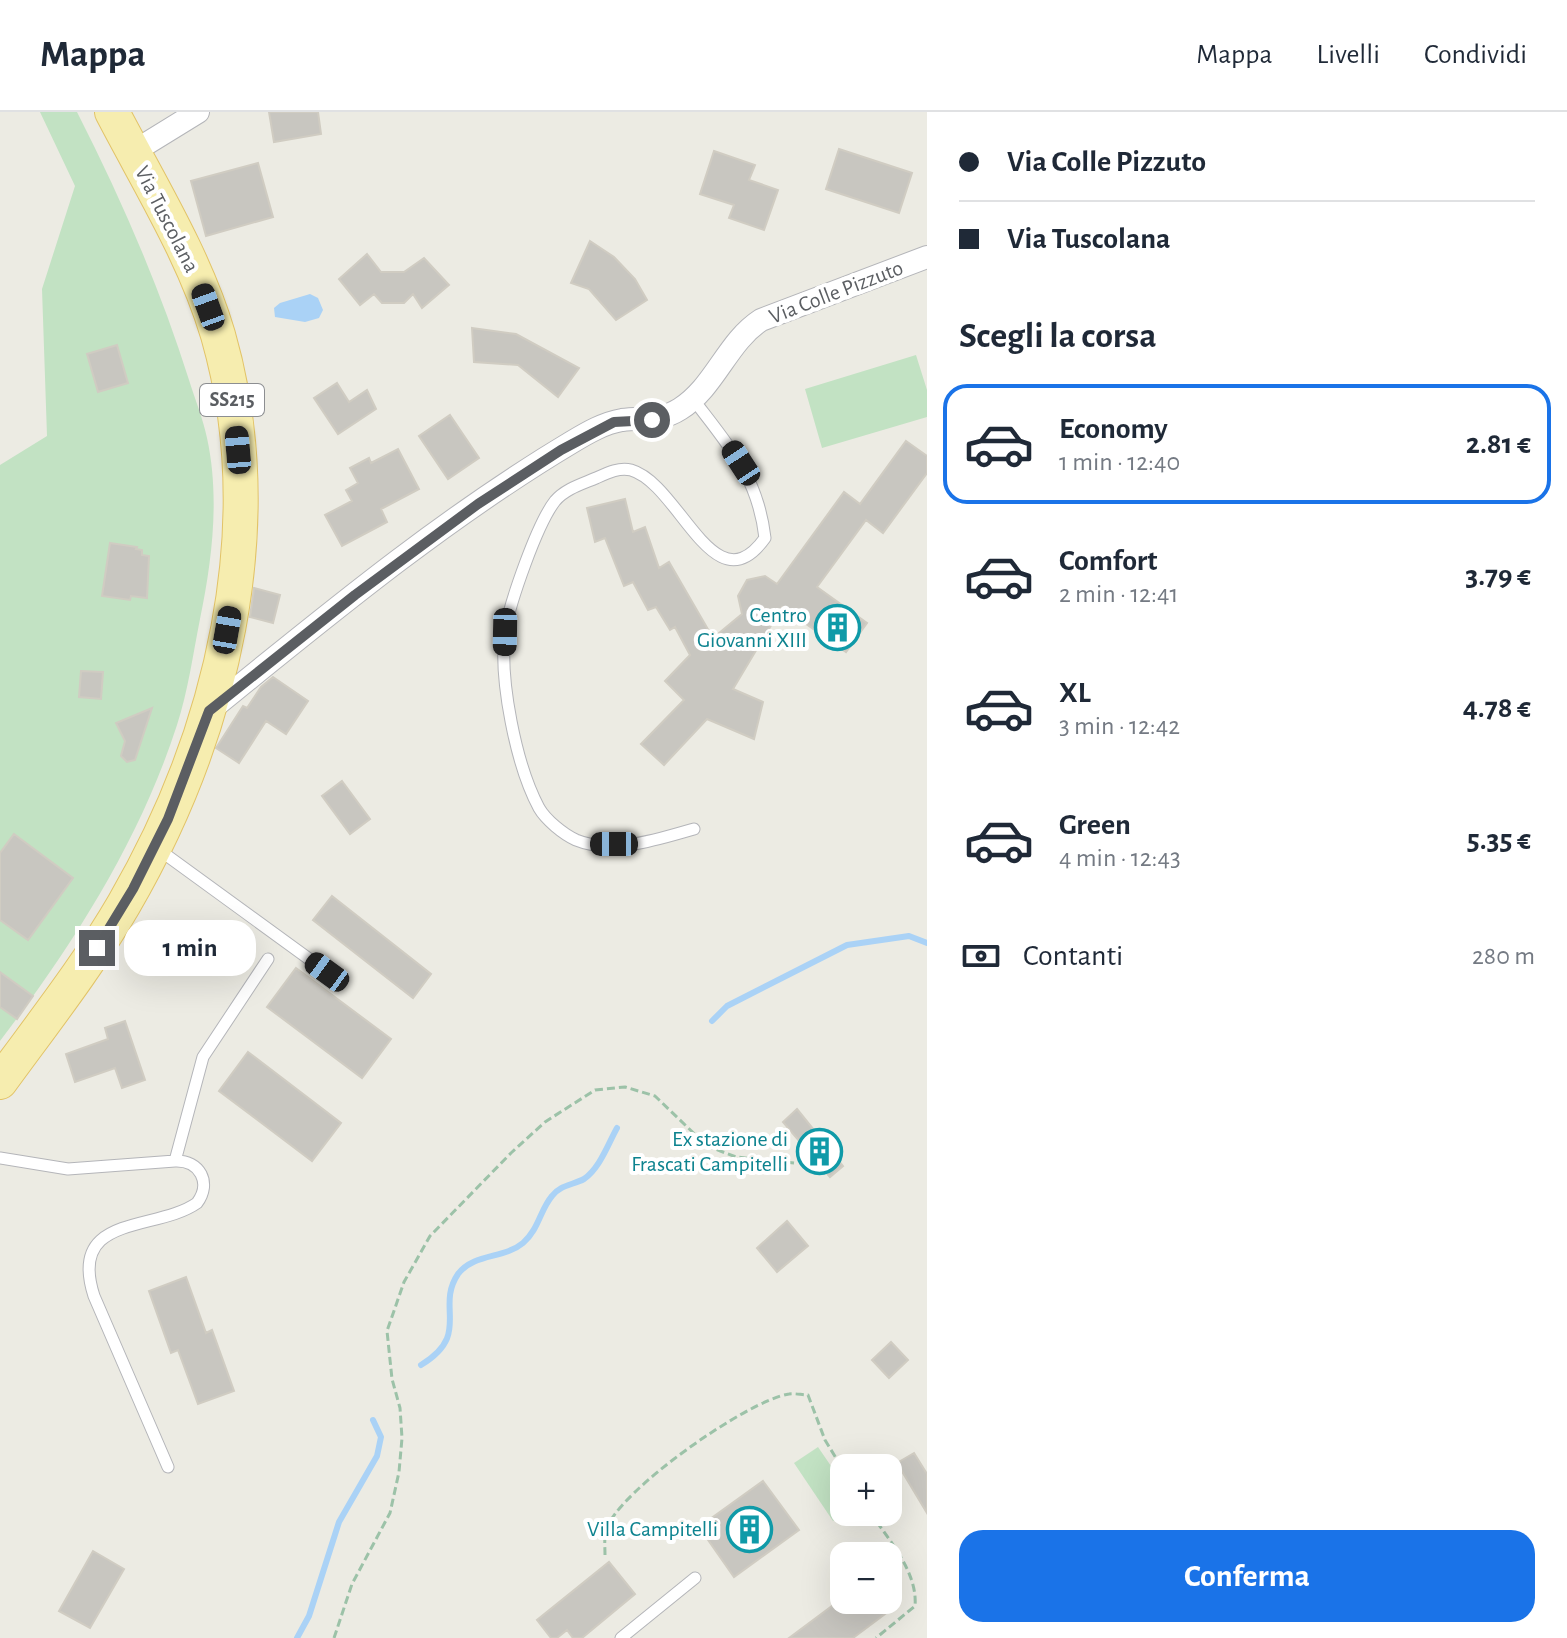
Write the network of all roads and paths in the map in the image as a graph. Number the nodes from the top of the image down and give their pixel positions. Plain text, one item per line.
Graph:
1 (112, 112) edge
2 (198, 112) edge
3 (133, 152) junction
4 (927, 257) edge
5 (693, 399) junction
6 (209, 711) junction
7 (694, 829) dead end
8 (154, 847) junction
9 (268, 959) dead end
10 (327, 972) dead end
11 (0, 1082) edge
12 (0, 1158) edge
13 (175, 1161) junction
14 (794, 1163) dead end
15 (834, 1454) edge
16 (168, 1467) dead end
17 (879, 1526) edge
18 (605, 1555) dead end
19 (695, 1578) dead end
20 (334, 1638) edge
21 (621, 1638) edge
22 (876, 1638) edge

1 - 3 main road, Via Tuscolana / SS215
2 - 3 street
3 - 6 main road, Via Tuscolana / SS215
4 - 5 street, Via Colle Pizzuto
5 - 6 street, Via Colle Pizzuto
5 - 7 lane
6 - 8 main road, Via Tuscolana / SS215
8 - 10 lane
8 - 11 main road, Via Tuscolana / SS215
9 - 13 lane
12 - 13 lane
13 - 16 lane
14 - 20 path
15 - 18 path
17 - 22 path
19 - 21 lane

